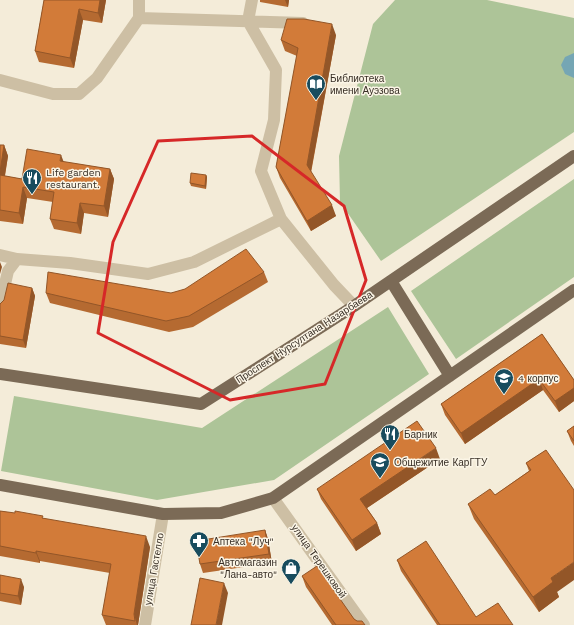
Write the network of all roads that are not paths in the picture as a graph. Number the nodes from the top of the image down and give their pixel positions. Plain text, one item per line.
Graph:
1 (139, 0) edge
2 (252, 0) edge
3 (139, 18) junction
4 (248, 21) junction
5 (304, 23) edge
6 (0, 80) edge
7 (574, 156) edge
8 (281, 219) junction
9 (0, 255) edge
10 (17, 259) junction
11 (391, 281) junction
12 (574, 290) edge
13 (0, 306) edge
14 (354, 306) junction
15 (0, 374) edge
16 (450, 376) junction
17 (0, 485) edge
18 (273, 498) junction
19 (163, 514) junction
20 (145, 625) edge
21 (364, 625) edge

1 - 3 street
2 - 4 street
3 - 4 street
3 - 6 street
4 - 5 street
4 - 8 street
7 - 11 main road, Проспект Нурсултана Назарбаева
8 - 10 street
8 - 14 street
9 - 10 street
10 - 13 street
11 - 14 main road, Проспект Нурсултана Назарбаева
11 - 16 main road
12 - 16 main road
14 - 15 main road, Проспект Нурсултана Назарбаева
16 - 18 main road
17 - 19 main road
18 - 19 main road
18 - 21 street, улица Терешковой
19 - 20 street, улица Гастелло

